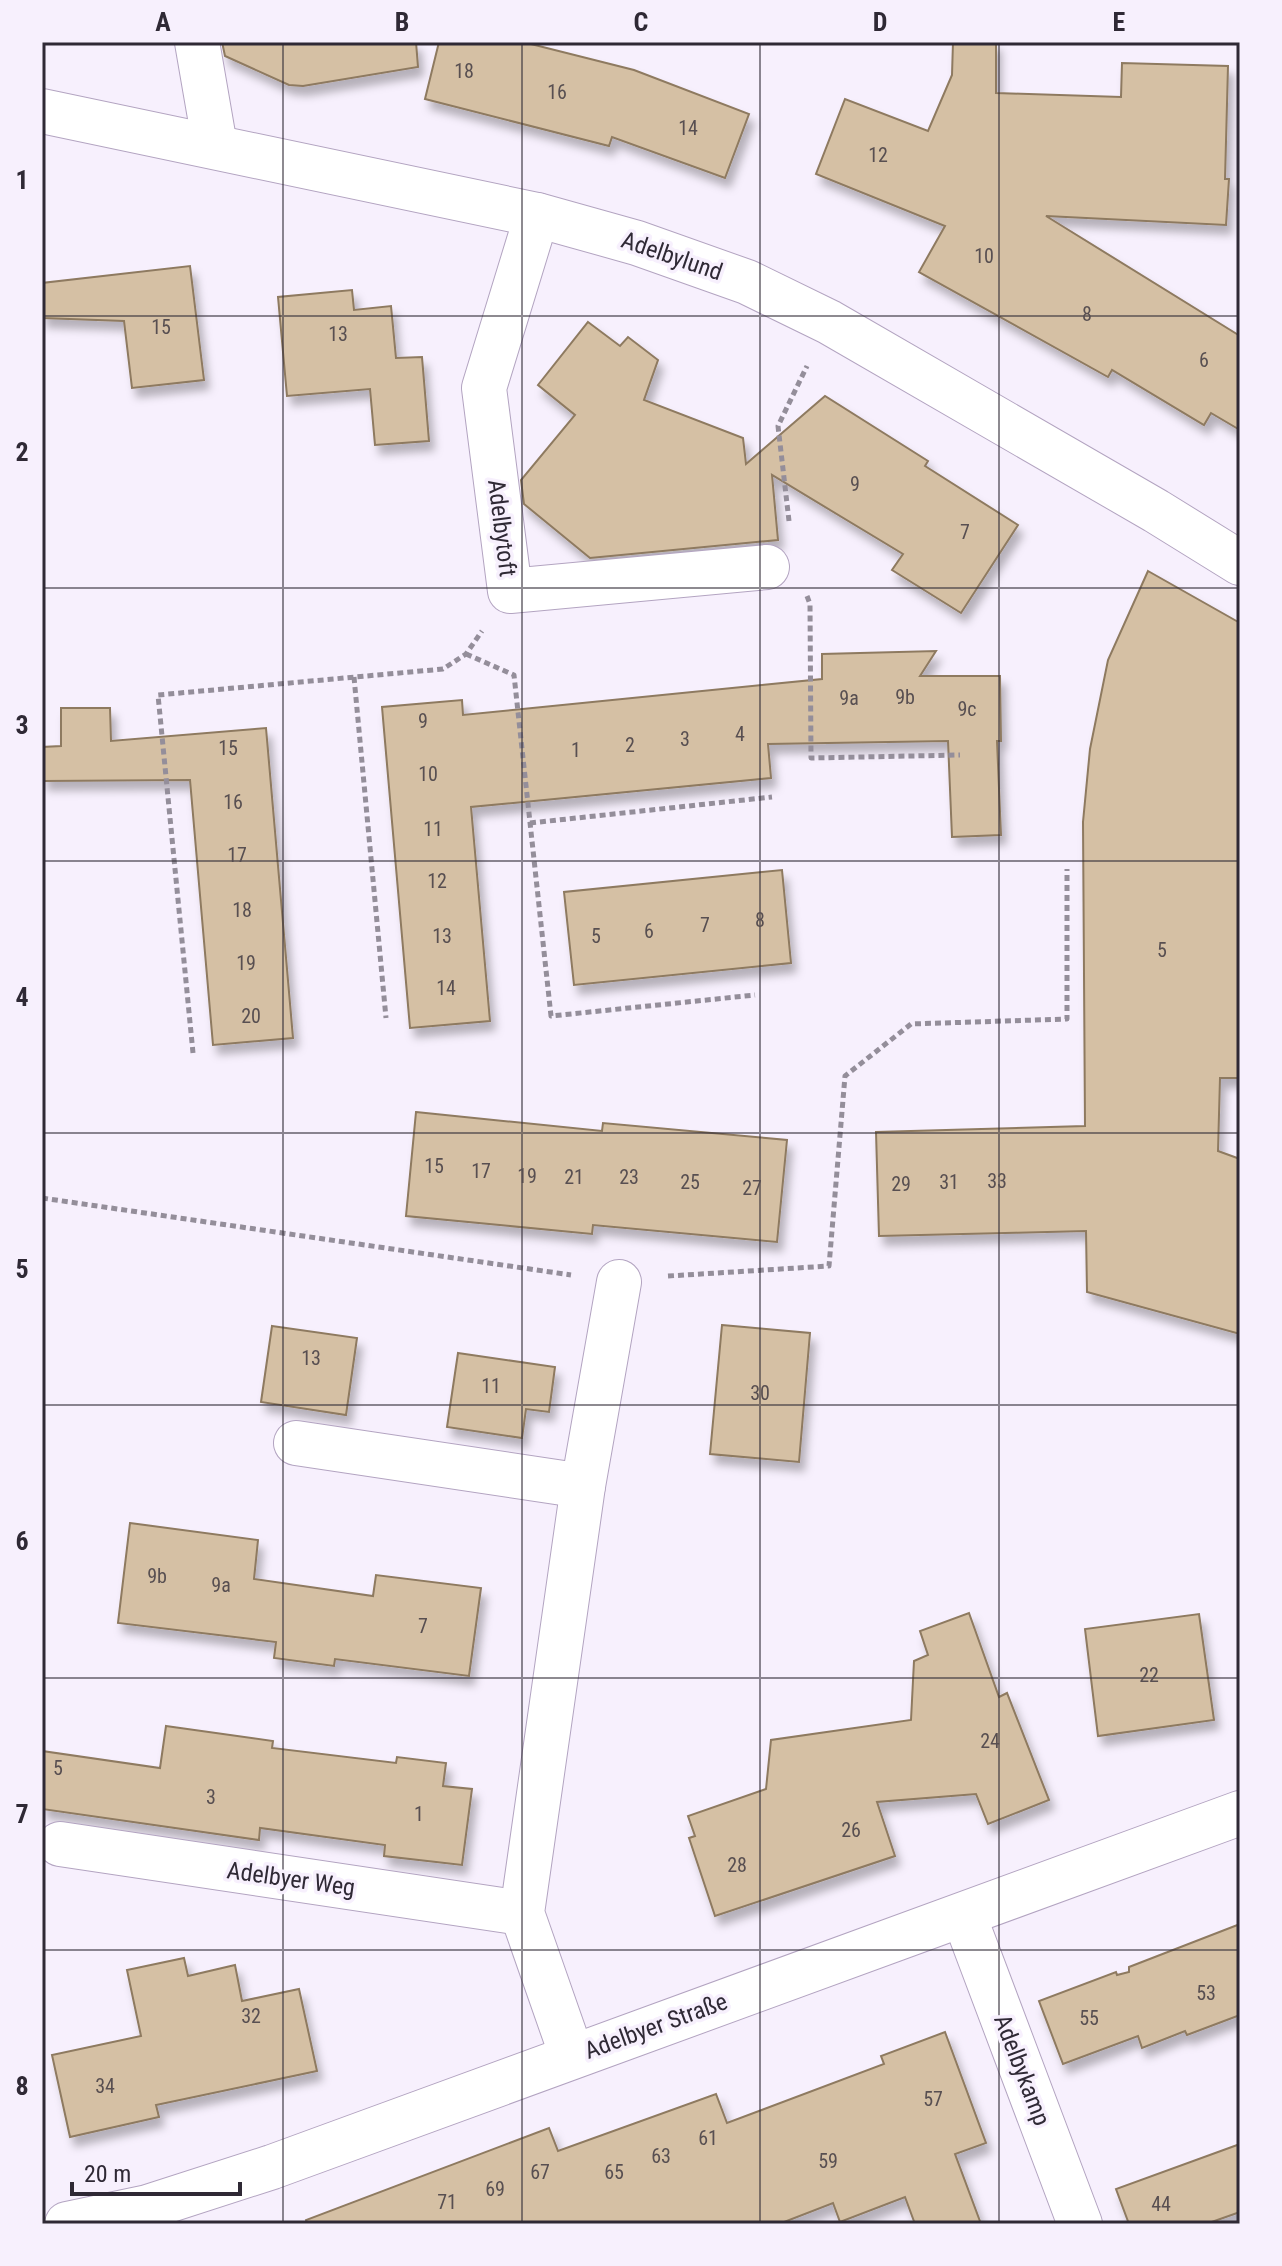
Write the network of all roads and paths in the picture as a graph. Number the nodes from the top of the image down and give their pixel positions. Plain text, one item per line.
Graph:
1 (197, 42) edge
2 (42, 111) edge
3 (215, 146) junction
4 (537, 215) junction
5 (829, 322) junction
6 (779, 550) joint
7 (1240, 563) edge
8 (510, 591) junction
9 (805, 591) dead end
10 (466, 654) junction
11 (354, 677) junction
12 (960, 755) dead end
13 (772, 797) dead end
14 (530, 823) junction
15 (1067, 869) dead end
16 (755, 995) dead end
17 (386, 1018) dead end
18 (193, 1053) dead end
19 (42, 1198) edge
20 (619, 1282) junction
21 (296, 1443) dead end
22 (583, 1486) junction
23 (1240, 1813) edge
24 (60, 1844) dead end
25 (522, 1913) junction
26 (964, 1916) junction
27 (572, 2056) junction
28 (67, 2224) edge
29 (1080, 2224) edge

1 - 3 street
2 - 3 street, Adelbylund
3 - 4 street, Adelbylund
4 - 5 street, Adelbylund
4 - 8 street, Adelbytoft
5 - 6 path
5 - 7 street, Adelbylund
6 - 8 street, Adelbytoft
8 - 10 path
9 - 12 path
10 - 11 path
10 - 14 path
11 - 17 path
11 - 18 path
13 - 14 path
14 - 16 path
15 - 20 path
19 - 20 path
20 - 22 street
21 - 22 street
22 - 25 street
23 - 26 street, Adelbyer Straße
24 - 25 street, Adelbyer Weg
25 - 27 street
26 - 27 street, Adelbyer Straße
26 - 29 street, Adelbykamp
27 - 28 street, Adelbyer Straße

